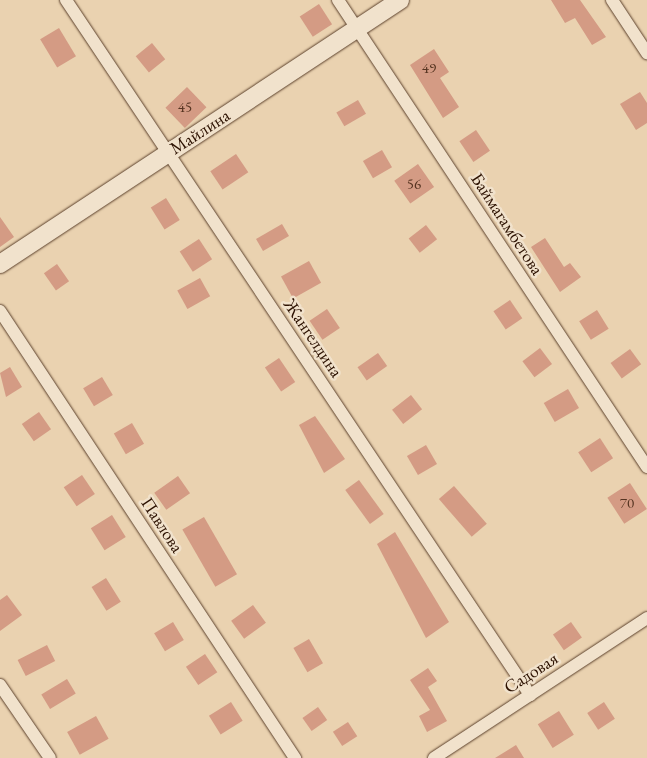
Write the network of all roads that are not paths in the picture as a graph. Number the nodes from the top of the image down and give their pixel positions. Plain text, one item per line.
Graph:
1 (66, 0) edge
2 (338, 0) edge
3 (400, 0) edge
4 (612, 0) edge
5 (357, 28) junction
6 (647, 53) edge
7 (168, 153) junction
8 (0, 264) edge
9 (0, 311) edge
10 (647, 468) edge
11 (647, 618) edge
12 (0, 685) edge
13 (530, 695) junction
14 (50, 758) edge
15 (295, 758) edge
16 (434, 758) edge

1 - 7 street, Жангелдина
2 - 5 street, Баймагамбетова
3 - 5 street, Майлина
4 - 6 street
5 - 7 street, Майлина
5 - 10 street, Баймагамбетова
7 - 8 street, Майлина
7 - 13 street, Жангелдина
9 - 15 street, Павлова
11 - 13 street, Садовая
12 - 14 street
13 - 16 street, Садовая

